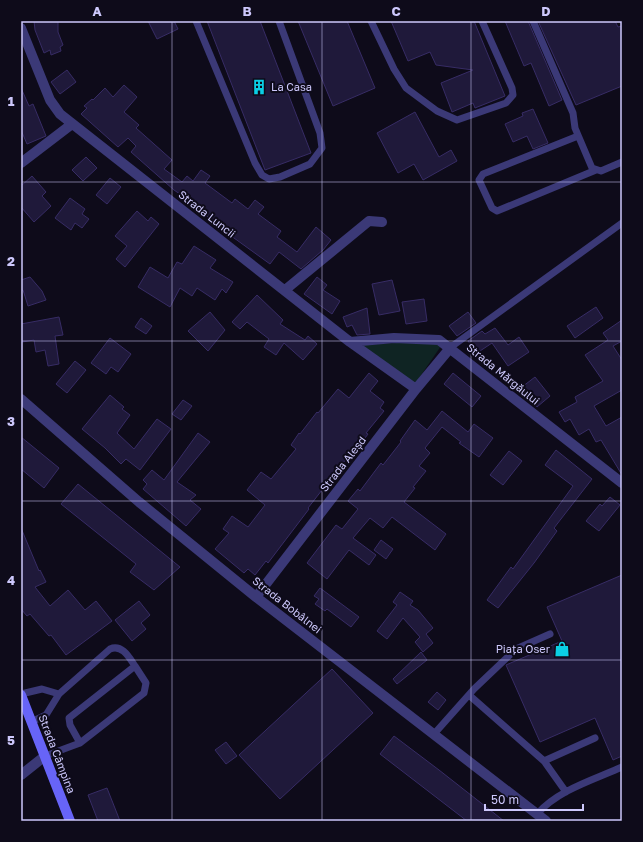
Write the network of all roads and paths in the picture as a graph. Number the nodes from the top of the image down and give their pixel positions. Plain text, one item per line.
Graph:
1 (196, 21) edge
2 (279, 21) edge
3 (372, 21) edge
4 (482, 21) edge
5 (533, 21) edge
6 (21, 28) edge
7 (72, 124) junction
8 (578, 136) junction
9 (622, 162) edge
10 (21, 163) edge
11 (596, 170) junction
12 (382, 222) dead end
13 (622, 223) edge
14 (285, 290) junction
15 (350, 342) junction
16 (451, 347) junction
17 (416, 389) junction
18 (23, 405) edge
19 (622, 483) edge
20 (256, 597) junction
21 (550, 634) dead end
22 (135, 666) junction
23 (59, 694) junction
24 (21, 695) edge
25 (469, 695) junction
26 (32, 722) junction
27 (434, 734) junction
28 (595, 738) dead end
29 (80, 743) junction
30 (45, 756) junction
31 (544, 761) junction
32 (622, 767) edge
33 (21, 775) edge
34 (566, 792) junction
35 (537, 814) junction
36 (70, 821) edge
37 (546, 821) edge

1 - 2 lane
3 - 4 lane
5 - 8 lane
6 - 7 street, Strada Luncii
7 - 10 street
7 - 14 street, Strada Luncii
8 - 11 lane
8 - 11 lane
9 - 11 lane
12 - 14 street
13 - 16 lane
14 - 15 street, Strada Luncii
15 - 16 street, Strada Mărgăului
15 - 17 street, Strada Luncii
16 - 17 street, Strada Aleșd
16 - 19 street, Strada Mărgăului
17 - 20 street, Strada Aleșd
18 - 20 street, Strada Bobâlnei
20 - 27 street, Strada Bobâlnei
21 - 25 lane
22 - 23 lane
22 - 29 lane
22 - 29 lane
23 - 24 lane
23 - 26 lane
24 - 26 main road, Strada Câmpina
25 - 27 lane
25 - 31 lane
26 - 30 main road, Strada Câmpina
27 - 35 street, Strada Bobâlnei
28 - 31 lane
29 - 30 lane
30 - 33 street
30 - 36 main road, Strada Câmpina
31 - 34 lane
32 - 34 lane
34 - 35 lane
35 - 37 street, Strada Bobâlnei

